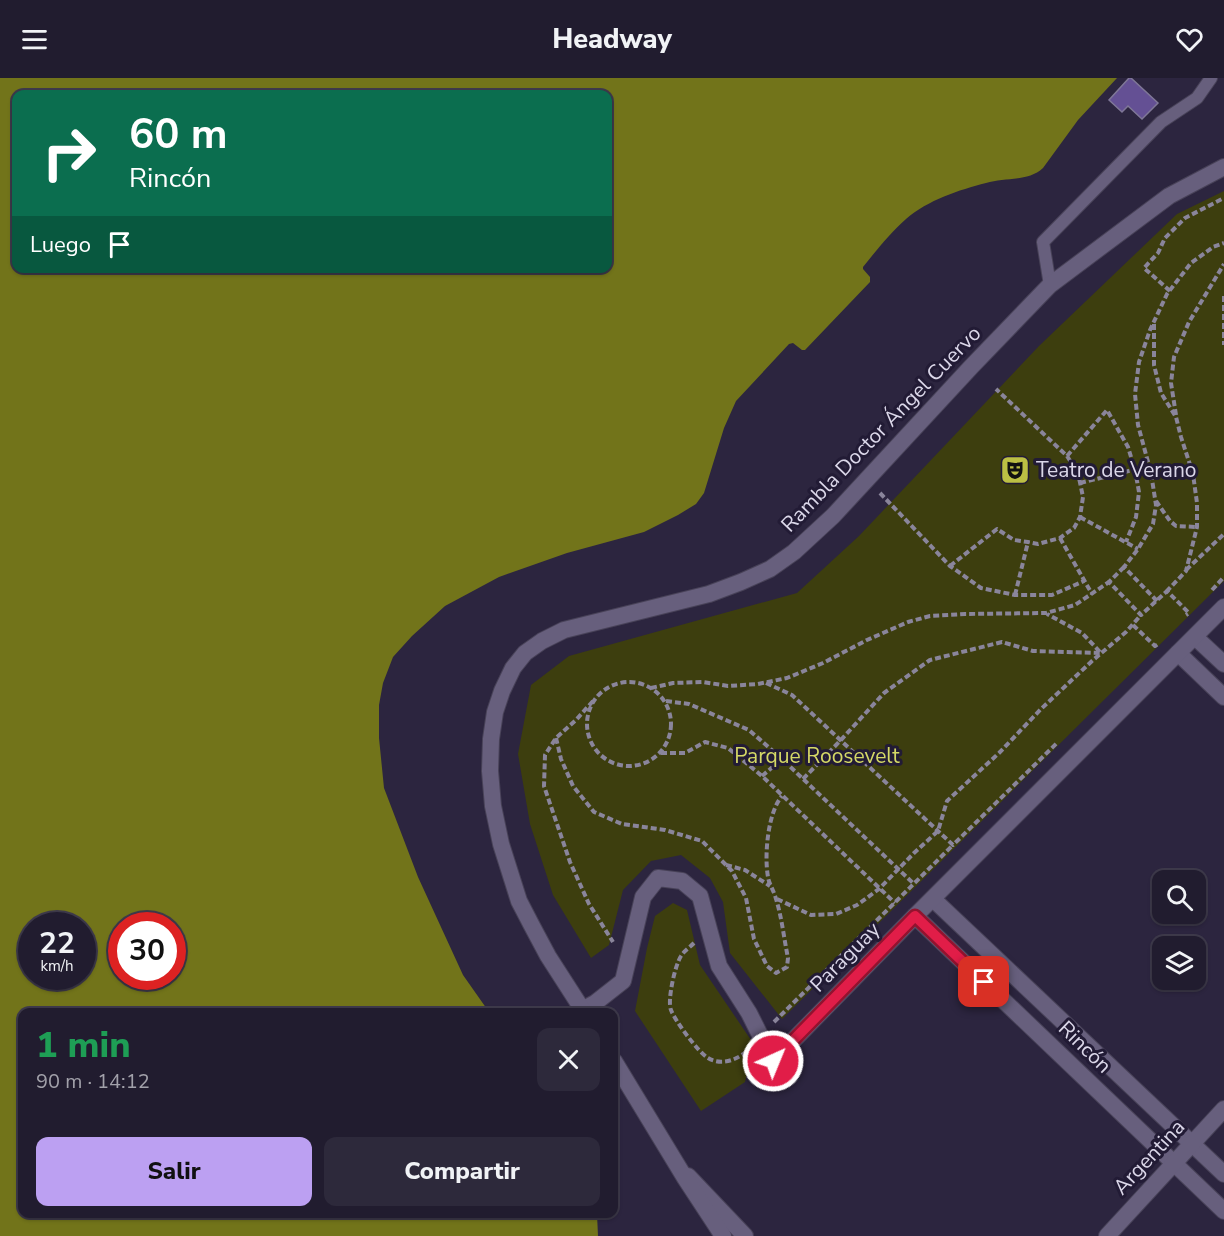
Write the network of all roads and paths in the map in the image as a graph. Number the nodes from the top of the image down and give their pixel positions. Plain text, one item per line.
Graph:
1 (1211, 78) edge
2 (1224, 167) edge
3 (1224, 198) edge
4 (1224, 243) edge
5 (1224, 264) edge
6 (1050, 285) junction
7 (1170, 291) junction
8 (1224, 296) edge
9 (1154, 321) junction
10 (1224, 345) edge
11 (996, 389) dead end
12 (1176, 417) junction
13 (1067, 456) junction
14 (1149, 466) junction
15 (1135, 470) junction
16 (866, 479) junction
17 (1080, 483) junction
18 (1155, 499) junction
19 (1080, 517) junction
20 (1197, 527) junction
21 (1224, 534) edge
22 (1060, 538) junction
23 (1028, 542) junction
24 (1126, 542) junction
25 (1138, 549) junction
26 (950, 566) junction
27 (1124, 567) junction
28 (1186, 571) junction
29 (1084, 581) junction
30 (1109, 582) junction
31 (1167, 591) junction
32 (1092, 594) junction
33 (1015, 595) junction
34 (1157, 601) junction
35 (1224, 607) edge
36 (1046, 613) junction
37 (1142, 615) junction
38 (1180, 621) dead end
39 (1133, 624) junction
40 (1195, 637) junction
41 (1164, 638) dead end
42 (1101, 653) junction
43 (1178, 653) junction
44 (1224, 664) edge
45 (766, 683) junction
46 (651, 688) junction
47 (1224, 697) edge
48 (593, 701) junction
49 (666, 701) junction
50 (1064, 736) dead end
51 (840, 741) junction
52 (661, 753) junction
53 (782, 759) junction
54 (762, 776) junction
55 (803, 779) junction
56 (782, 796) junction
57 (938, 831) junction
58 (953, 845) junction
59 (724, 864) dead end
60 (898, 868) junction
61 (914, 884) junction
62 (771, 886) junction
63 (879, 889) junction
64 (933, 899) junction
65 (894, 903) junction
66 (915, 916) junction
67 (710, 932) junction
68 (627, 964) junction
69 (581, 1008) edge
70 (588, 1008) edge
71 (780, 1016) dead end
72 (744, 1054) dead end
73 (618, 1068) edge
74 (1224, 1109) edge
75 (1192, 1143) junction
76 (675, 1162) junction
77 (1174, 1163) junction
78 (1224, 1174) edge
79 (1224, 1211) edge
80 (723, 1236) edge
81 (745, 1236) edge
82 (1107, 1236) edge

1 - 6 lane
2 - 6 street, Rambla Doctor Ángel Cuervo
3 - 7 path
4 - 7 path
5 - 12 path
6 - 16 street, Rambla Doctor Ángel Cuervo
7 - 9 path
8 - 10 path
9 - 12 path
9 - 14 path
11 - 13 path
12 - 20 path
13 - 15 path
13 - 17 path
14 - 15 path
14 - 18 path
15 - 17 path
15 - 24 path
16 - 26 path
16 - 69 street, Rambla Doctor Ángel Cuervo
17 - 19 path
18 - 20 path
18 - 25 path
19 - 22 path
19 - 24 path
20 - 28 path
21 - 28 path
22 - 23 path
22 - 29 path
23 - 26 path
23 - 33 path
24 - 25 path
25 - 27 path
26 - 33 path
27 - 30 path
27 - 34 path
28 - 31 path
29 - 32 path
29 - 33 path
30 - 32 path
30 - 37 path
31 - 34 path
31 - 38 path
32 - 36 path
34 - 37 path
35 - 40 street, Paraguay
36 - 42 path
36 - 45 path
37 - 39 path
39 - 41 path
39 - 42 path
40 - 43 street, Paraguay
40 - 44 street
42 - 51 path
42 - 57 path
43 - 47 street
43 - 64 street, Paraguay
45 - 46 path
45 - 51 path
46 - 48 path
46 - 49 path
48 - 52 path
48 - 68 path
49 - 52 path
49 - 53 path
50 - 58 path
51 - 55 path
51 - 57 path
52 - 54 path
53 - 54 path
53 - 55 path
54 - 56 path
55 - 60 path
56 - 62 path
56 - 63 path
57 - 58 path
57 - 60 path
58 - 61 path
59 - 62 path
60 - 61 path
60 - 63 path
61 - 64 path
61 - 65 path
62 - 63 path
63 - 65 path
64 - 66 street, Paraguay
64 - 75 street, Rincón
65 - 66 path
65 - 71 path
66 - 67 street, Paraguay
66 - 77 street, Rincón
67 - 68 street, Paraguay
67 - 72 path
68 - 70 street, Paraguay
73 - 76 street
74 - 75 street, Argentina
75 - 77 street, Argentina
75 - 78 street, Rincón
76 - 80 street
76 - 81 street
77 - 79 street, Rincón
77 - 82 street, Argentina

